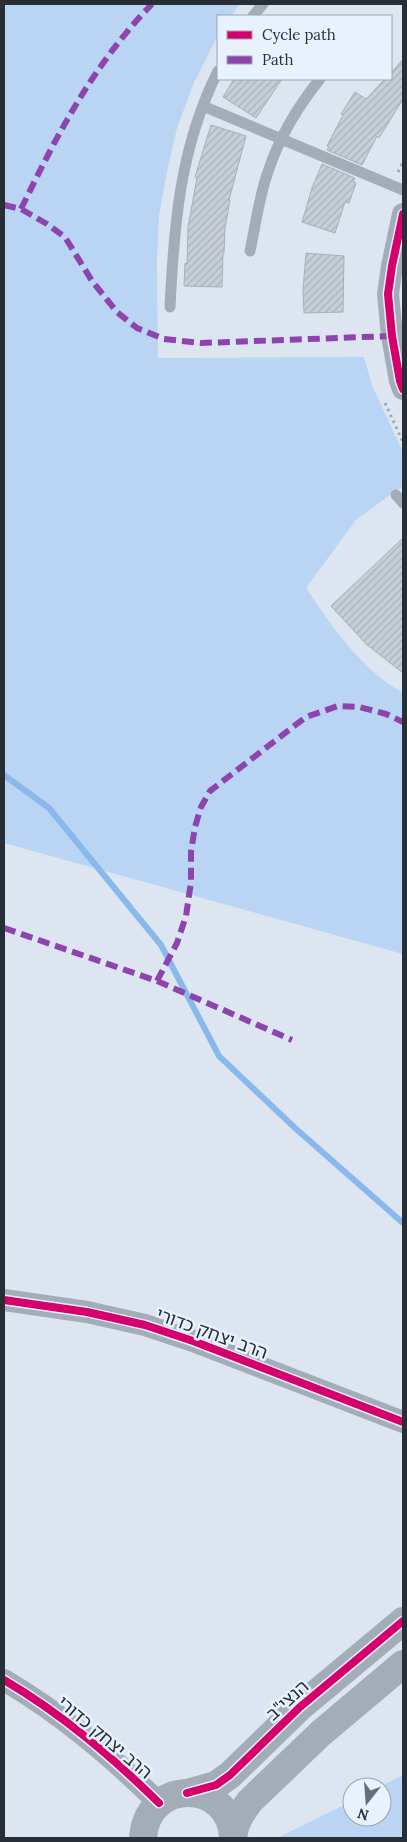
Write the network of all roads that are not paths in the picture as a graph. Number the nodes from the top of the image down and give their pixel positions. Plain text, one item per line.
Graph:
1 (263, 4) edge
2 (254, 15) edge
3 (217, 74) edge
4 (319, 80) edge
5 (203, 106) junction
6 (282, 139) junction
7 (403, 190) edge
8 (403, 214) edge
9 (400, 237) edge
10 (250, 251) dead end
11 (170, 307) dead end
12 (403, 389) edge
13 (4, 1300) edge
14 (403, 1422) edge
15 (403, 1621) edge
16 (403, 1664) edge
17 (4, 1680) edge
18 (187, 1793) junction
19 (146, 1826) edge
20 (233, 1837) edge

1 - 2 lane
3 - 5 lane
4 - 6 lane
5 - 6 lane
5 - 11 lane
6 - 7 lane
6 - 10 lane
8 - 9 street
9 - 12 street
13 - 14 street, הרב יצחק כדורי
15 - 18 street, הנצי"ב
16 - 20 street
17 - 19 street, הרב יצחק כדורי
18 - 19 street, הנצי"ב
18 - 20 street

